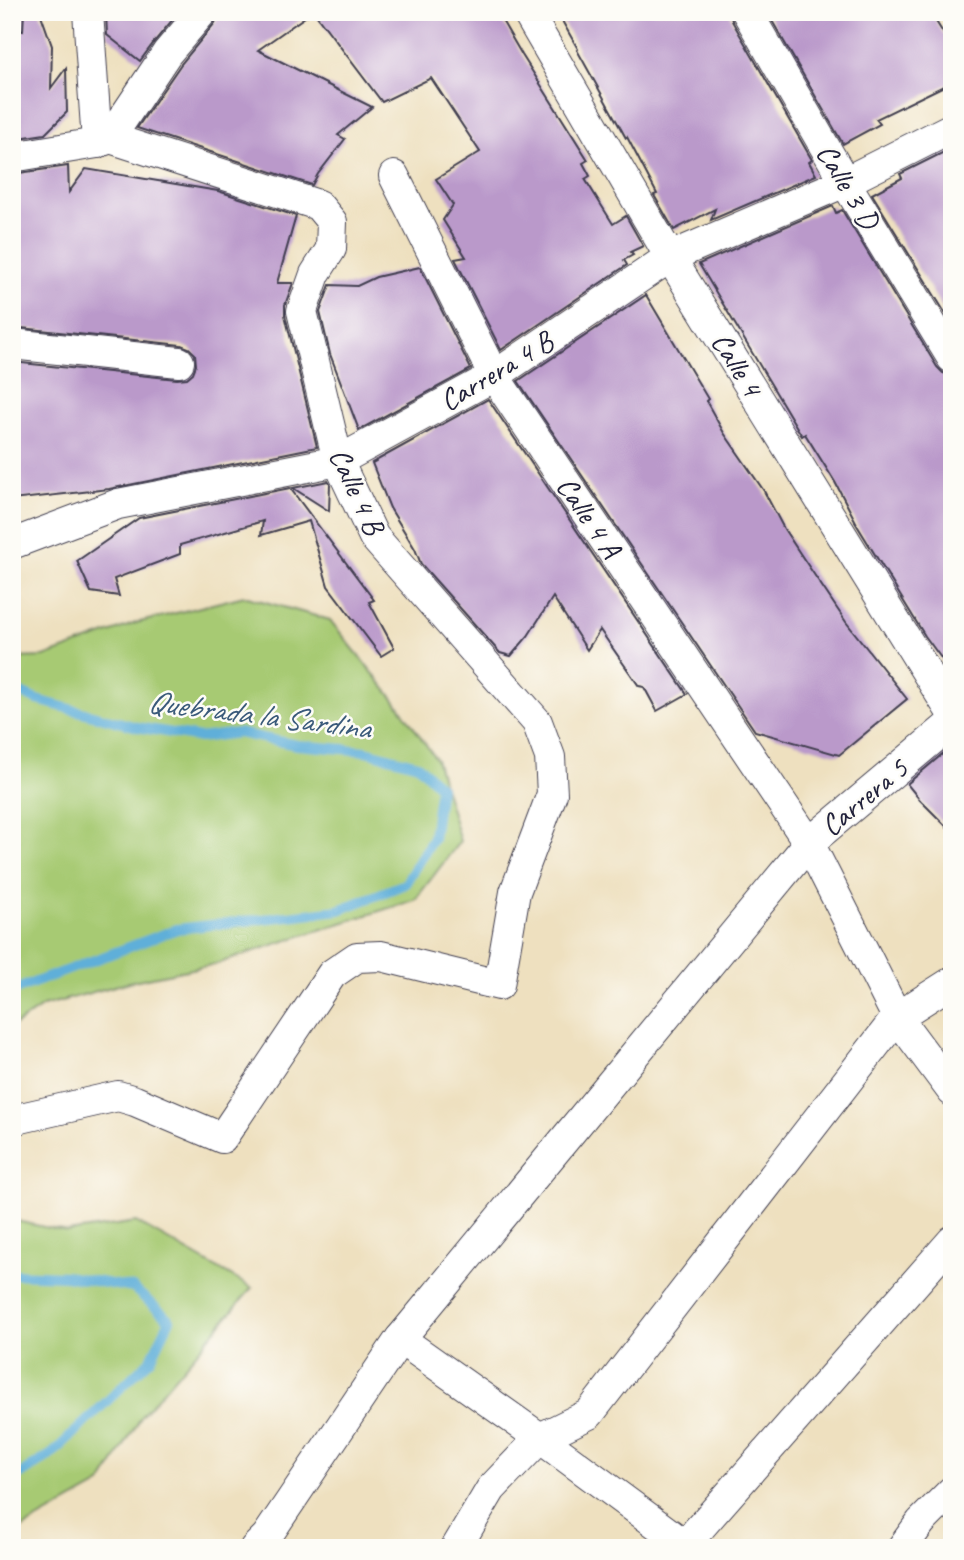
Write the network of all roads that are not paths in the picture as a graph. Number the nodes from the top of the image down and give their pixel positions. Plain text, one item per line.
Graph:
1 (88, 12) edge
2 (202, 12) edge
3 (527, 12) edge
4 (747, 12) edge
5 (952, 128) edge
6 (104, 140) junction
7 (12, 157) edge
8 (394, 176) dead end
9 (845, 182) junction
10 (670, 257) junction
11 (12, 345) edge
12 (952, 358) edge
13 (178, 362) dead end
14 (494, 376) junction
15 (338, 461) junction
16 (12, 544) edge
17 (952, 713) edge
18 (952, 723) edge
19 (809, 843) junction
20 (952, 982) edge
21 (897, 1017) junction
22 (952, 1091) edge
23 (12, 1120) edge
24 (952, 1241) edge
25 (400, 1339) junction
26 (540, 1438) junction
27 (952, 1491) edge
28 (685, 1547) edge
29 (255, 1548) edge
30 (456, 1548) edge
31 (902, 1548) edge

1 - 6 street
2 - 6 street
3 - 10 street, Calle 4
4 - 9 street, Calle 3 D
5 - 9 street, Carrera 4 B
6 - 7 street
6 - 15 street, Calle 4 B
8 - 14 street, Calle 4 A
9 - 10 street, Carrera 4 B
9 - 12 street, Calle 3 D
10 - 14 street, Carrera 4 B
10 - 17 street, Calle 4
11 - 13 street
14 - 15 street, Carrera 4 B
14 - 19 street, Calle 4 A
15 - 16 street, Carrera 4 B
15 - 23 street, Calle 4 B
18 - 19 street, Carrera 5
19 - 21 street, Calle 4 A
19 - 25 street, Carrera 5
20 - 21 street
21 - 22 street, Calle 4 A
21 - 26 street
24 - 28 street
25 - 26 street
25 - 29 street, Carrera 5
26 - 28 street
26 - 30 street
27 - 31 street

